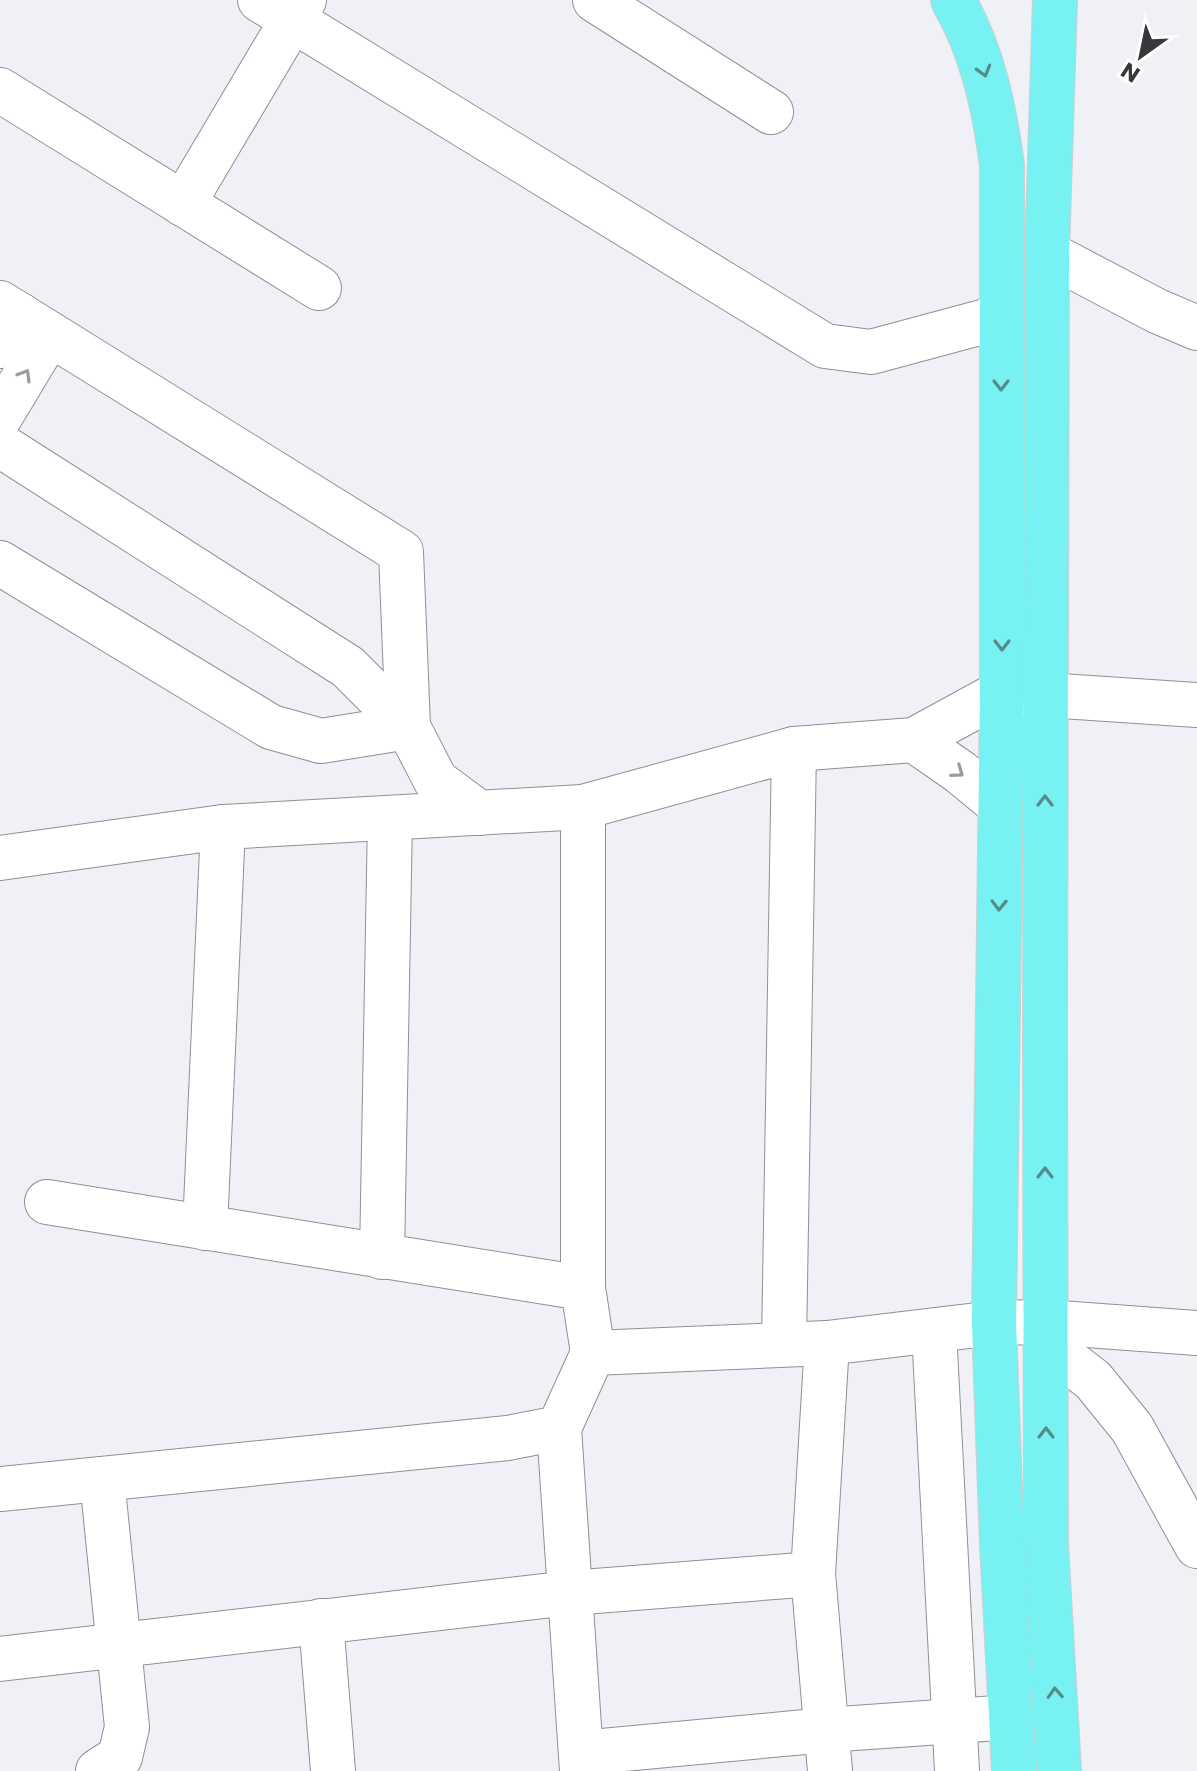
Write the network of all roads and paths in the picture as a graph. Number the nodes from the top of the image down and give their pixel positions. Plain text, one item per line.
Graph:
1 (595, 0) edge
2 (953, 0) edge
3 (1055, 0) edge
4 (286, 7) edge
5 (0, 90) edge
6 (771, 112) dead end
7 (183, 204) junction
8 (1047, 253) junction
9 (319, 288) dead end
10 (1001, 317) junction
11 (17, 324) edge
12 (1197, 328) edge
13 (0, 417) edge
14 (0, 445) edge
15 (0, 563) edge
16 (1002, 692) junction
17 (1045, 694) junction
18 (1197, 705) edge
19 (408, 727) junction
20 (914, 740) junction
21 (794, 749) junction
22 (1000, 805) junction
23 (583, 807) junction
24 (479, 813) junction
25 (390, 818) junction
26 (223, 827) junction
27 (0, 858) edge
28 (47, 1202) dead end
29 (205, 1228) junction
30 (382, 1257) junction
31 (583, 1288) junction
32 (994, 1323) junction
33 (934, 1331) junction
34 (1046, 1333) junction
35 (1197, 1333) edge
36 (827, 1343) junction
37 (784, 1344) junction
38 (593, 1353) junction
39 (559, 1428) junction
40 (102, 1479) junction
41 (0, 1489) edge
42 (1197, 1546) edge
43 (813, 1574) junction
44 (570, 1593) junction
45 (321, 1621) junction
46 (120, 1644) junction
47 (0, 1659) edge
48 (1011, 1717) junction
49 (955, 1721) junction
50 (828, 1750) edge
51 (582, 1762) edge
52 (98, 1771) edge
53 (333, 1771) edge
54 (957, 1771) edge
55 (1014, 1771) edge
56 (1059, 1771) edge

1 - 6 street
2 -> 10 main road
3 - 8 main road
4 - 7 street
4 - 10 street
5 - 7 street
7 - 9 street
8 - 12 street
8 - 17 main road
10 -> 16 main road
13 -> 11 street
11 - 19 street
14 - 19 street
15 - 19 street
16 - 17 street
16 - 20 street
16 - 22 main road
17 - 18 street
34 -> 17 main road
19 - 24 street
20 - 21 street
20 -> 22 street
21 - 23 street
21 - 37 street
22 -> 32 main road
23 - 24 street
23 - 31 street
24 - 25 street
25 - 26 street
25 - 30 street
26 - 27 street
26 - 29 street
28 - 29 street
29 - 30 street
30 - 31 street
31 - 38 street
32 - 33 street
32 - 34 street
32 - 48 main road
33 - 36 street
33 - 49 street
34 - 35 street
34 - 42 street
56 -> 34 main road
36 - 37 street
36 - 43 street
37 - 38 street
38 - 39 street
39 - 40 street
39 - 44 street
40 - 41 street
40 - 46 street
43 - 44 street
43 - 50 street
44 - 45 street
44 - 51 street
45 - 46 street
45 - 53 street
46 - 47 street
46 - 52 street
48 - 49 street
48 - 55 main road
49 - 50 street
49 - 54 street
50 - 51 street

